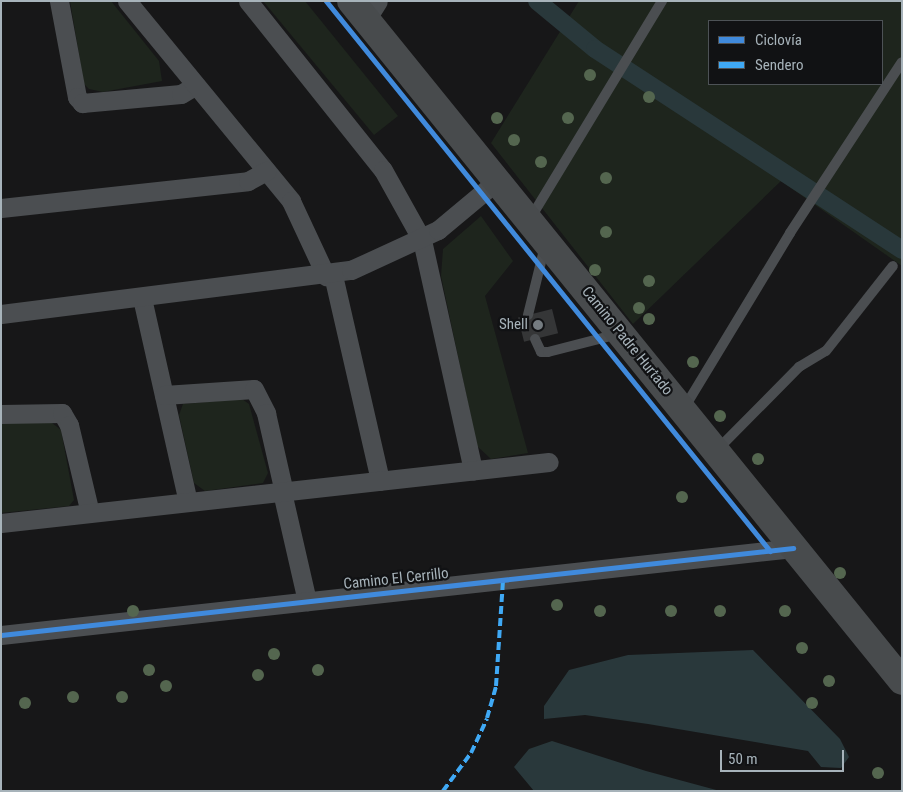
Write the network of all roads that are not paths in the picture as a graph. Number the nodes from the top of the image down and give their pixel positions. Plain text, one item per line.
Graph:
1 (59, 1) edge
2 (127, 1) edge
3 (248, 1) edge
4 (662, 1) edge
5 (365, 7) edge
6 (902, 62) edge
7 (196, 85) junction
8 (266, 171) junction
9 (498, 180) junction
10 (1, 208) edge
11 (530, 219) junction
12 (422, 240) junction
13 (547, 240) junction
14 (893, 266) dead end
15 (329, 276) junction
16 (142, 298) junction
17 (1, 314) edge
18 (528, 315) dead end
19 (622, 333) junction
20 (535, 339) dead end
21 (164, 395) junction
22 (683, 410) junction
23 (1, 414) edge
24 (716, 450) junction
25 (549, 462) dead end
26 (473, 470) junction
27 (380, 481) junction
28 (283, 492) junction
29 (188, 502) junction
30 (90, 513) junction
31 (1, 523) edge
32 (793, 548) junction
33 (307, 601) junction
34 (1, 635) edge
35 (902, 681) edge

1 - 7 street
2 - 7 street
3 - 12 street
4 - 11 lane
5 - 9 main road, Camino Padre Hurtado
6 - 22 lane
7 - 8 street
8 - 10 street
8 - 15 street
9 - 11 main road, Camino Padre Hurtado
9 - 12 street
11 - 13 main road, Camino Padre Hurtado
12 - 15 street
12 - 26 street
13 - 18 lane
13 - 19 main road, Camino Padre Hurtado
14 - 24 lane
15 - 16 street
15 - 27 street
16 - 17 street
16 - 21 street
19 - 20 lane
19 - 22 main road, Camino Padre Hurtado
21 - 28 street
21 - 29 street
22 - 24 main road, Camino Padre Hurtado
23 - 30 street
24 - 32 main road, Camino Padre Hurtado
25 - 26 street
26 - 27 street
27 - 28 street
28 - 29 street
28 - 33 street
29 - 30 street
30 - 31 street
32 - 33 street, Camino El Cerrillo
32 - 35 main road, Camino Padre Hurtado
33 - 34 street, Camino El Cerrillo

